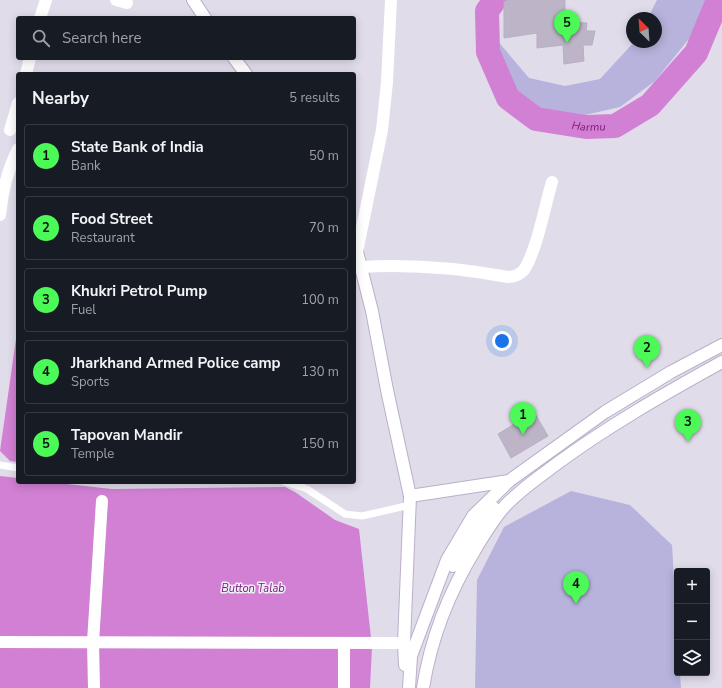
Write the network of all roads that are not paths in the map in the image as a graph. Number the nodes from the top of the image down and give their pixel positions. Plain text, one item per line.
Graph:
1 (46, 0) edge
2 (193, 0) edge
3 (391, 0) edge
4 (41, 16) edge
5 (204, 16) edge
6 (30, 60) edge
7 (236, 60) edge
8 (26, 72) edge
9 (244, 72) edge
10 (16, 109) edge
11 (9, 130) edge
12 (16, 154) edge
13 (552, 182) dead end
14 (0, 215) edge
15 (356, 248) edge
16 (357, 252) junction
17 (361, 267) junction
18 (722, 345) edge
19 (722, 352) edge
20 (722, 362) edge
21 (722, 370) edge
22 (0, 465) edge
23 (16, 468) edge
24 (509, 481) junction
25 (293, 484) edge
26 (102, 501) dead end
27 (410, 501) junction
28 (0, 642) edge
29 (93, 642) junction
30 (344, 643) junction
31 (404, 643) junction
32 (94, 688) edge
33 (344, 688) edge
34 (408, 688) edge
35 (414, 688) edge
36 (423, 688) edge
37 (429, 688) edge

1 - 4 main road
2 - 5 main road
3 - 16 main road
6 - 8 main road
7 - 9 main road
10 - 11 main road
12 - 14 main road
13 - 17 main road
15 - 16 main road
16 - 17 main road
17 - 27 main road
18 - 24 main road
19 - 35 main road
20 - 36 main road
21 - 37 main road
22 - 23 lane
24 - 27 main road
24 - 34 main road
25 - 27 lane
26 - 29 main road
27 - 31 main road
28 - 29 main road
29 - 30 main road
29 - 32 main road
30 - 31 main road
30 - 33 main road
31 - 34 main road

